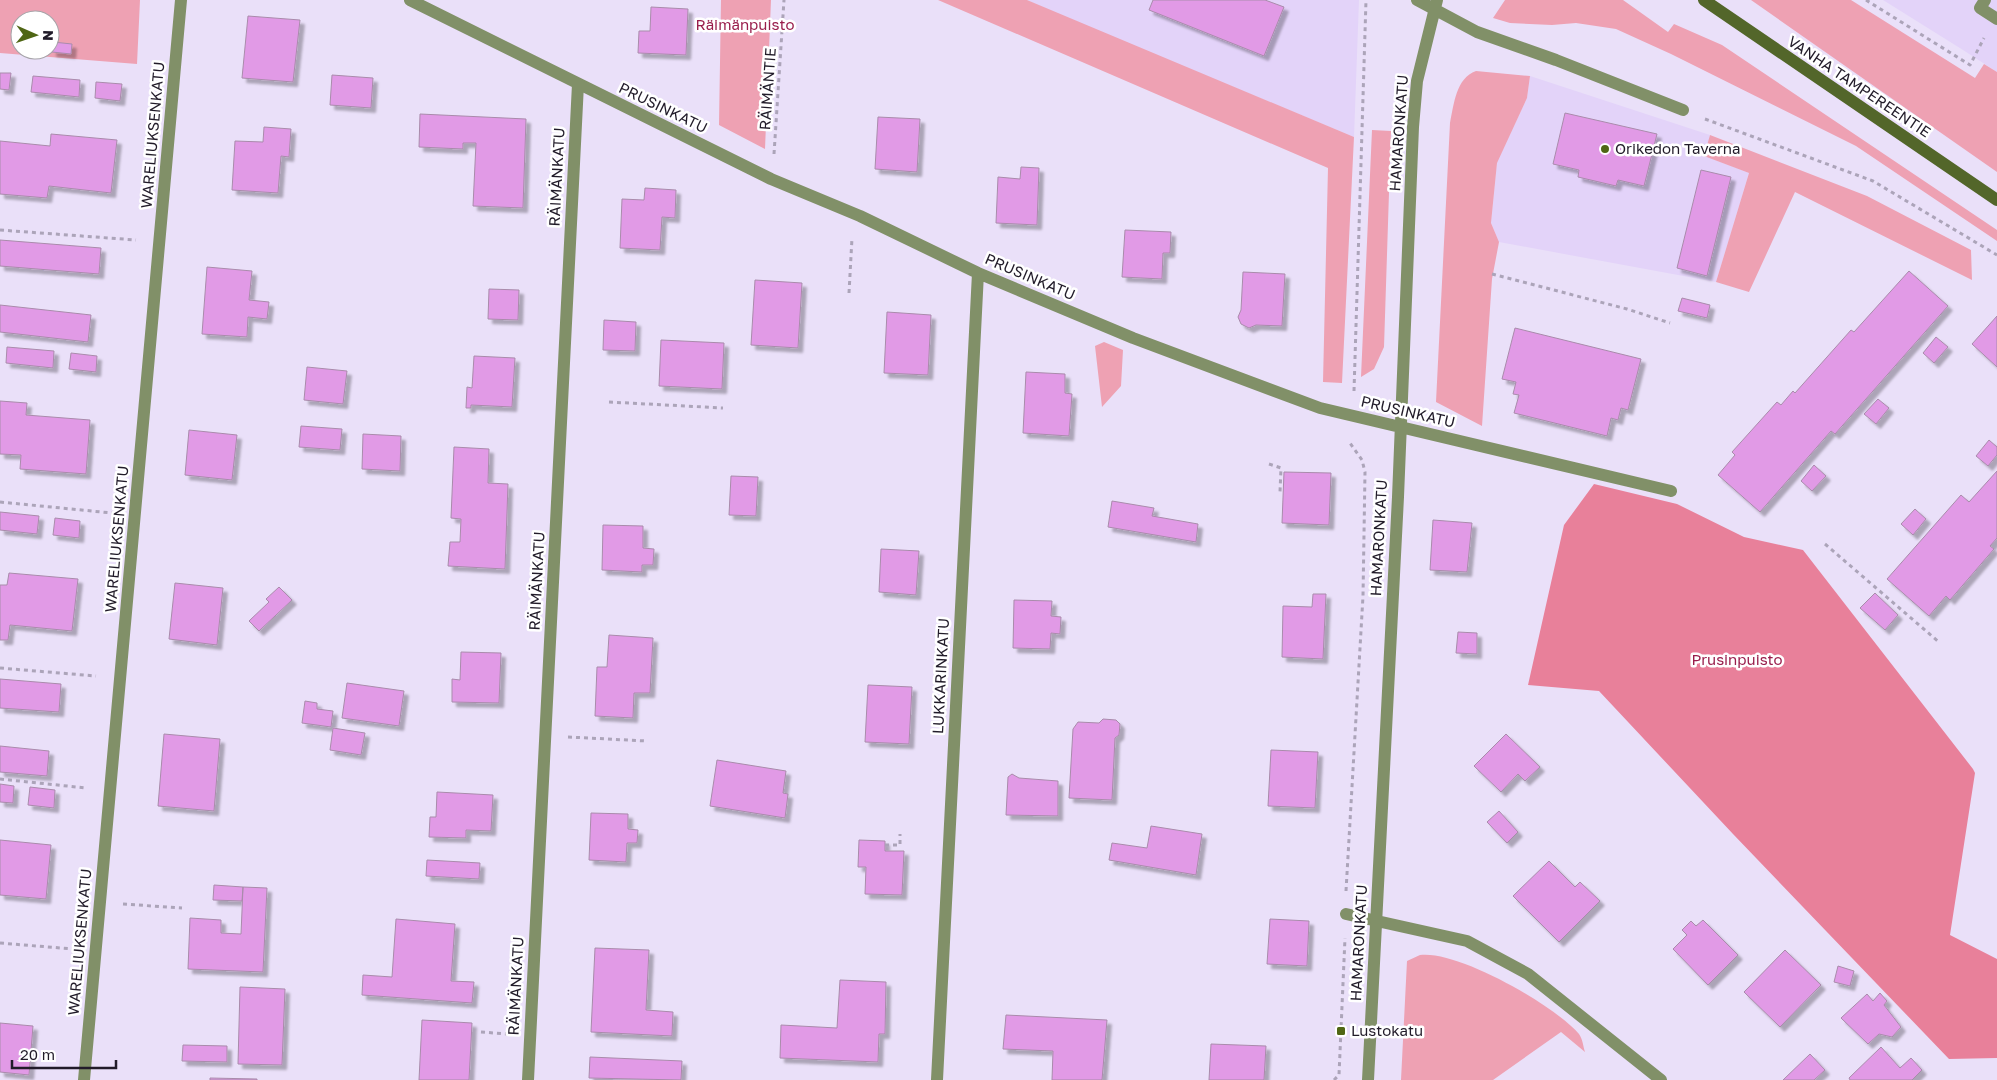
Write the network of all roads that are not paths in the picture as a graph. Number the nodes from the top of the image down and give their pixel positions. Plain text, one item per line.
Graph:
1 (181, 0) edge
2 (410, 0) edge
3 (1416, 0) edge
4 (1704, 0) edge
5 (1985, 0) edge
6 (1435, 5) edge
7 (1996, 18) edge
8 (578, 84) junction
9 (1683, 110) road end
10 (1997, 200) edge
11 (978, 273) junction
12 (1399, 426) junction
13 (1671, 491) dead end
14 (1346, 914) road end
15 (1377, 921) junction
16 (84, 1080) edge
17 (528, 1080) edge
18 (937, 1080) edge
19 (1368, 1080) edge
20 (1661, 1080) edge

1 - 16 street, WARELIUKSENKATU
2 - 8 street, PRUSINKATU
3 - 6 street
4 - 10 main road, VANHA TAMPEREENTIE
5 - 7 street
6 - 9 street
6 - 12 street, HAMARONKATU
8 - 11 street, PRUSINKATU
8 - 17 street, RÄIMÄNKATU
11 - 12 street, PRUSINKATU
11 - 18 street, LUKKARINKATU
12 - 13 street, PRUSINKATU
12 - 15 street, HAMARONKATU
14 - 15 street
15 - 19 street, HAMARONKATU
15 - 20 street

